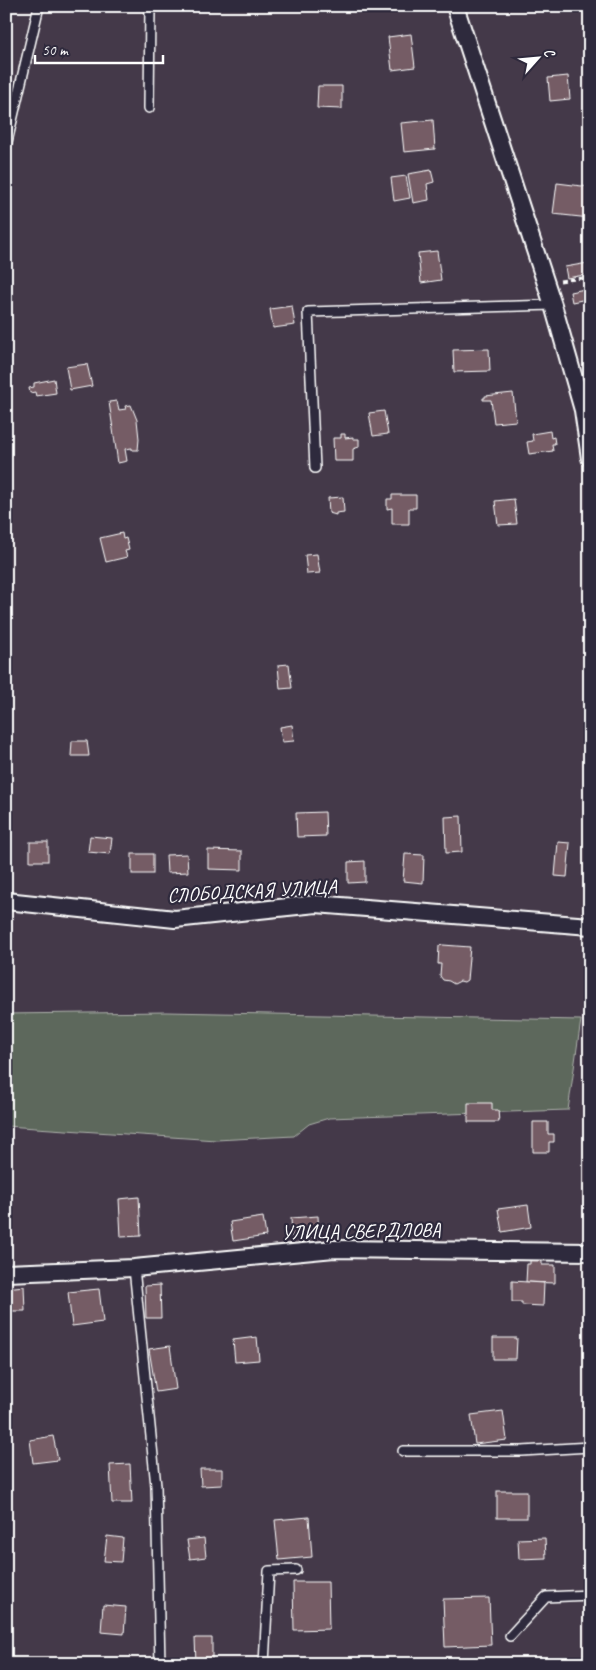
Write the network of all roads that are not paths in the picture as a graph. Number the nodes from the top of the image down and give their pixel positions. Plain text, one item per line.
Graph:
1 (40, 6) edge
2 (150, 6) edge
3 (455, 6) edge
4 (149, 108) dead end
5 (6, 146) edge
6 (553, 305) junction
7 (590, 458) edge
8 (315, 468) dead end
9 (6, 901) edge
10 (590, 926) edge
11 (590, 1252) edge
12 (134, 1268) junction
13 (6, 1273) edge
14 (590, 1448) edge
15 (403, 1451) dead end
16 (296, 1570) dead end
17 (590, 1595) edge
18 (510, 1636) dead end
19 (160, 1664) edge
20 (264, 1664) edge

1 - 5 lane
2 - 4 lane
3 - 6 street
6 - 7 street
6 - 8 lane
9 - 10 street, СЛОБОДСКАЯ УЛИЦА
11 - 12 street, УЛИЦА СВЕРДЛОВА
12 - 13 street, УЛИЦА СВЕРДЛОВА
12 - 19 lane
14 - 15 lane
16 - 20 lane
17 - 18 lane

